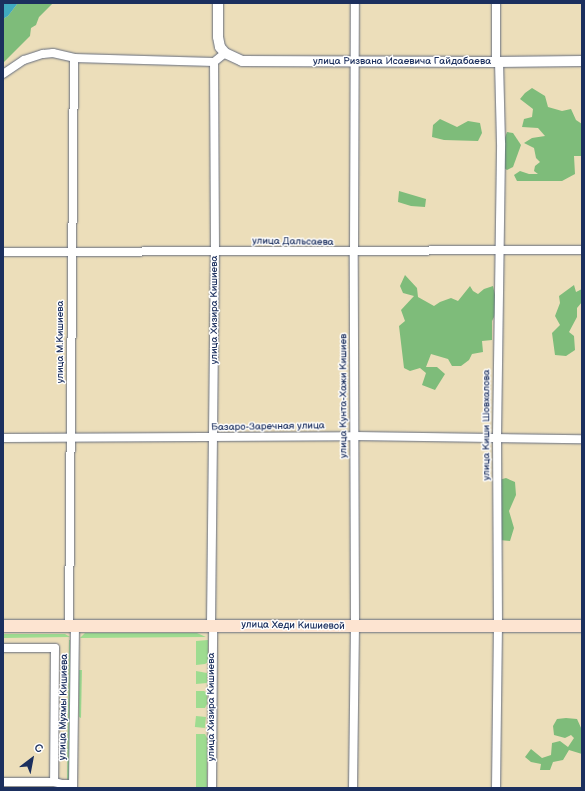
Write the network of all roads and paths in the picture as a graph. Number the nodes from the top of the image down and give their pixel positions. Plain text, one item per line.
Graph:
1 (218, 3) edge
2 (355, 3) edge
3 (496, 3) edge
4 (225, 54) junction
5 (74, 58) junction
6 (355, 61) junction
7 (582, 61) edge
8 (214, 62) junction
9 (497, 62) junction
10 (3, 74) edge
11 (582, 250) edge
12 (215, 251) junction
13 (3, 252) edge
14 (354, 252) junction
15 (500, 252) junction
16 (72, 253) junction
17 (354, 436) junction
18 (214, 437) junction
19 (497, 437) junction
20 (3, 438) edge
21 (71, 438) junction
22 (582, 439) edge
23 (212, 625) junction
24 (498, 625) junction
25 (3, 626) edge
26 (72, 626) junction
27 (355, 626) junction
28 (582, 626) edge
29 (3, 648) edge
30 (3, 782) edge
31 (54, 782) junction
32 (73, 786) edge
33 (212, 788) edge
34 (353, 788) edge
35 (496, 788) edge

1 - 4 street
2 - 6 street, улица Кунта-Хажи Кишиев
3 - 9 street, улица Киши Шовхалова
4 - 6 street, улица Ризвана Исаевича Гайдабаева
4 - 8 street
5 - 8 street
5 - 10 street
5 - 16 street, улица М.Кишиева
6 - 9 street, улица Ризвана Исаевича Гайдабаева
6 - 14 street, улица Кунта-Хажи Кишиев
7 - 9 street, улица Ризвана Исаевича Гайдабаева
8 - 12 street, улица Хизира Кишиева
9 - 15 street, улица Киши Шовхалова
11 - 15 street, улица Дальсаева
12 - 14 street, улица Дальсаева
12 - 16 street, улица Дальсаева
12 - 18 street, улица Хизира Кишиева
13 - 16 street, улица Дальсаева
14 - 15 street, улица Дальсаева
14 - 17 street, улица Кунта-Хажи Кишиев
15 - 19 street, улица Киши Шовхалова
16 - 21 street, улица М.Кишиева
17 - 18 street, Базаро-Заречная улица
17 - 19 street, Базаро-Заречная улица
17 - 27 street, улица Кунта-Хажи Кишиев
18 - 21 street, Базаро-Заречная улица
18 - 23 street, улица Хизира Кишиева
19 - 22 street, Базаро-Заречная улица
19 - 24 street, улица Киши Шовхалова
20 - 21 street, Базаро-Заречная улица
21 - 26 street, улица М.Кишиева
23 - 26 main road, улица Хеди Кишиевой
23 - 27 main road, улица Хеди Кишиевой
23 - 33 street, улица Хизира Кишиева
24 - 27 main road, улица Хеди Кишиевой
24 - 28 main road, улица Хеди Кишиевой
24 - 35 street, улица Киши Шовхалова
25 - 26 main road, улица Хеди Кишиевой
26 - 32 street, улица Мухмы Кишиева
27 - 34 street, улица Кунта-Хажи Кишиев
29 - 31 street
30 - 31 street
31 - 32 street

